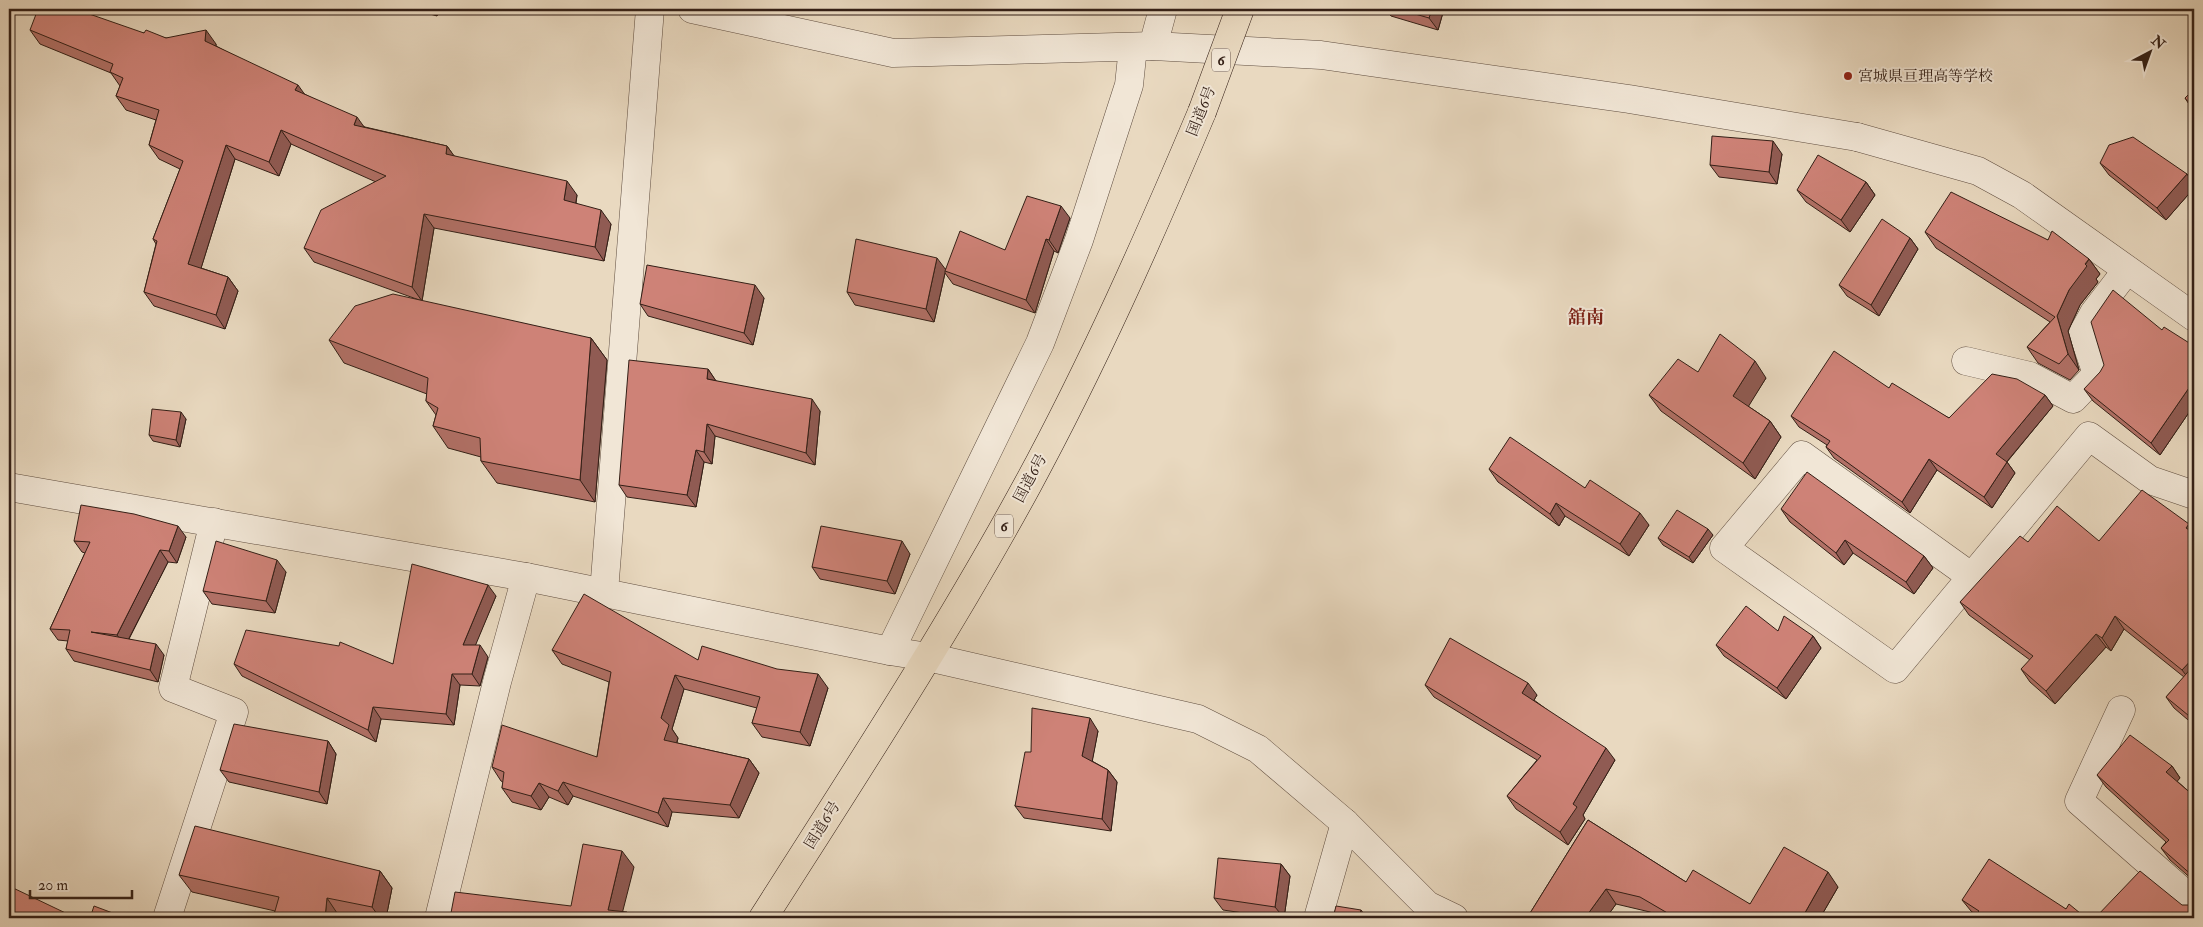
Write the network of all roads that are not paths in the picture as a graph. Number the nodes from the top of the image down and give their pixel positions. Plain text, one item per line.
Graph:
1 (650, 9) edge
2 (692, 9) edge
3 (1163, 9) edge
4 (1240, 9) edge
5 (1143, 47) junction
6 (2127, 270) junction
7 (2194, 317) edge
8 (1966, 361) dead end
9 (11, 493) edge
10 (2194, 495) edge
11 (214, 522) junction
12 (526, 577) junction
13 (1972, 577) junction
14 (604, 592) junction
15 (890, 651) junction
16 (928, 657) junction
17 (2121, 710) dead end
18 (1345, 823) junction
19 (2194, 902) edge
20 (167, 918) edge
21 (439, 918) edge
22 (763, 918) edge
23 (1318, 918) edge
24 (1454, 918) edge

1 - 14 street
2 - 5 street
3 - 5 street
4 - 16 highway, 国道6号 / 6, bridge
5 - 6 street
5 - 15 street
6 - 7 street
6 - 8 street
9 - 11 street
10 - 13 street
11 - 12 street
11 - 20 street
12 - 14 street
12 - 21 street
13 - 13 street
14 - 15 street
15 - 16 street
16 - 18 street
16 - 22 highway, 国道6号 / 6
17 - 19 street
18 - 23 street
18 - 24 street

